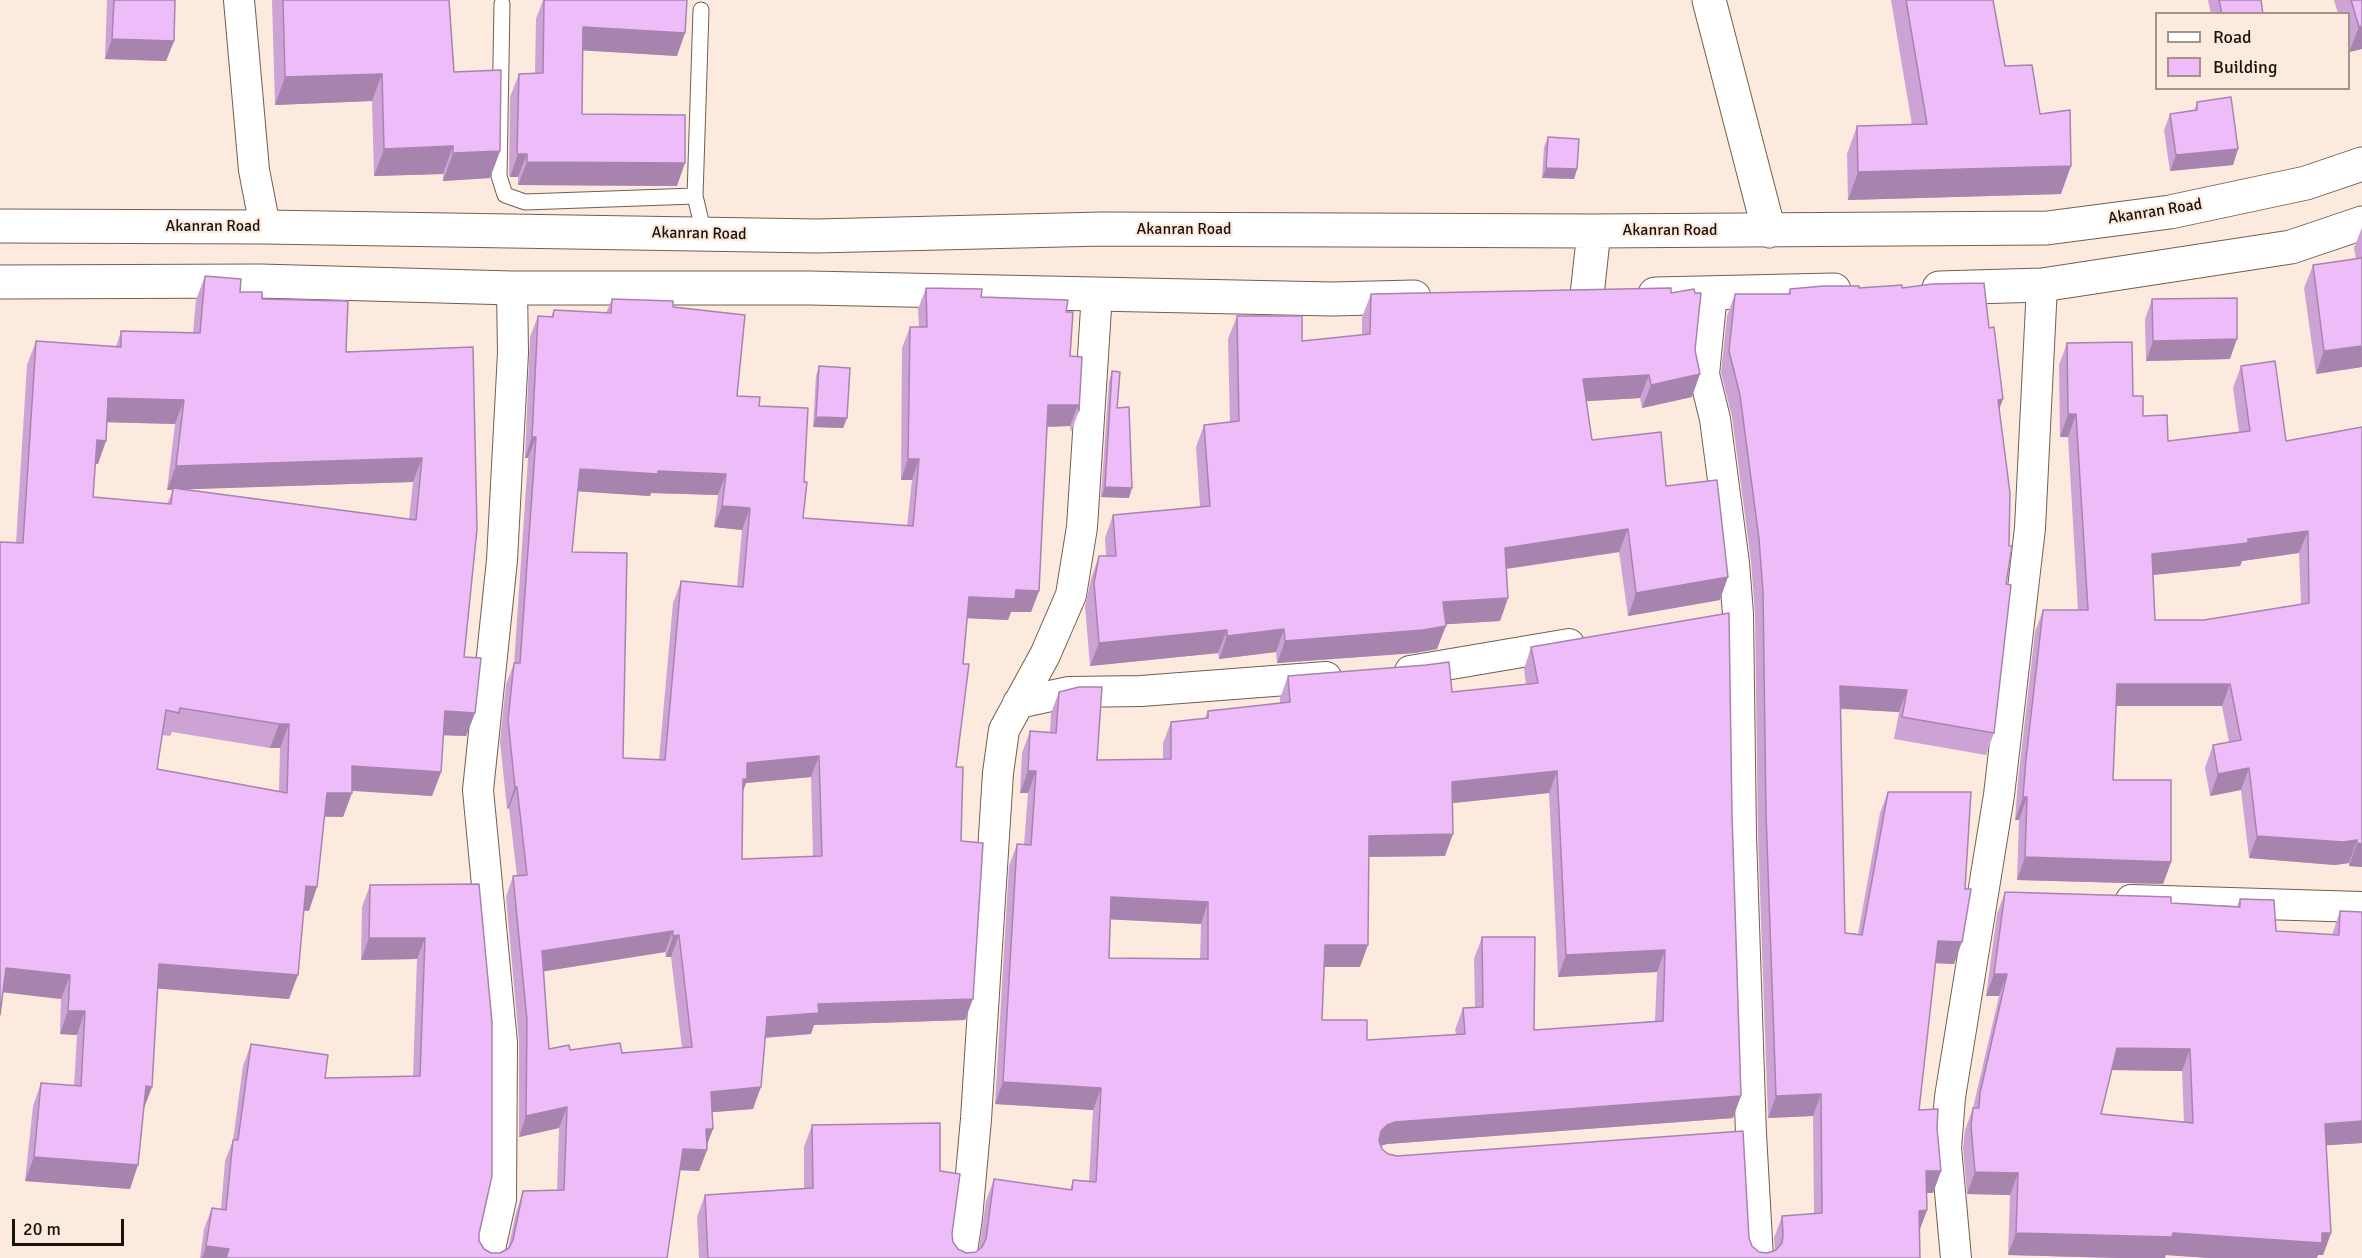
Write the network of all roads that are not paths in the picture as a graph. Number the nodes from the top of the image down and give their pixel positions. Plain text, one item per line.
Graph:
1 (239, 0) edge
2 (1709, 0) edge
3 (502, 4) dead end
4 (701, 10) dead end
5 (2362, 164) edge
6 (695, 196) junction
7 (2362, 223) edge
8 (0, 226) edge
9 (266, 227) junction
10 (1594, 231) junction
11 (1769, 231) junction
12 (704, 234) junction
13 (2042, 285) junction
14 (512, 288) junction
15 (1914, 288) edge
16 (1868, 289) edge
17 (1, 291) edge
18 (1097, 293) junction
19 (1712, 293) junction
20 (1552, 295) edge
21 (1587, 295) junction
22 (1448, 297) edge
23 (1590, 640) edge
24 (1382, 673) edge
25 (1348, 675) edge
26 (1018, 703) junction
27 (2101, 899) edge
28 (2362, 907) edge
29 (489, 1258) edge
30 (961, 1258) edge
31 (1758, 1258) edge
32 (1956, 1258) edge

1 - 9 street
2 - 11 main road
3 - 6 lane
4 - 6 lane
5 - 11 main road, Akanran Road
6 - 12 lane
7 - 13 main road
8 - 9 main road, Akanran Road
9 - 12 main road, Akanran Road
10 - 11 main road, Akanran Road
10 - 12 main road, Akanran Road
10 - 21 main road
13 - 15 main road
13 - 32 street
14 - 17 main road
14 - 18 main road
14 - 29 street
16 - 19 main road
18 - 22 main road
18 - 26 street
19 - 21 main road
19 - 31 street
20 - 21 main road
23 - 24 street
25 - 26 street
26 - 30 street
27 - 28 street

